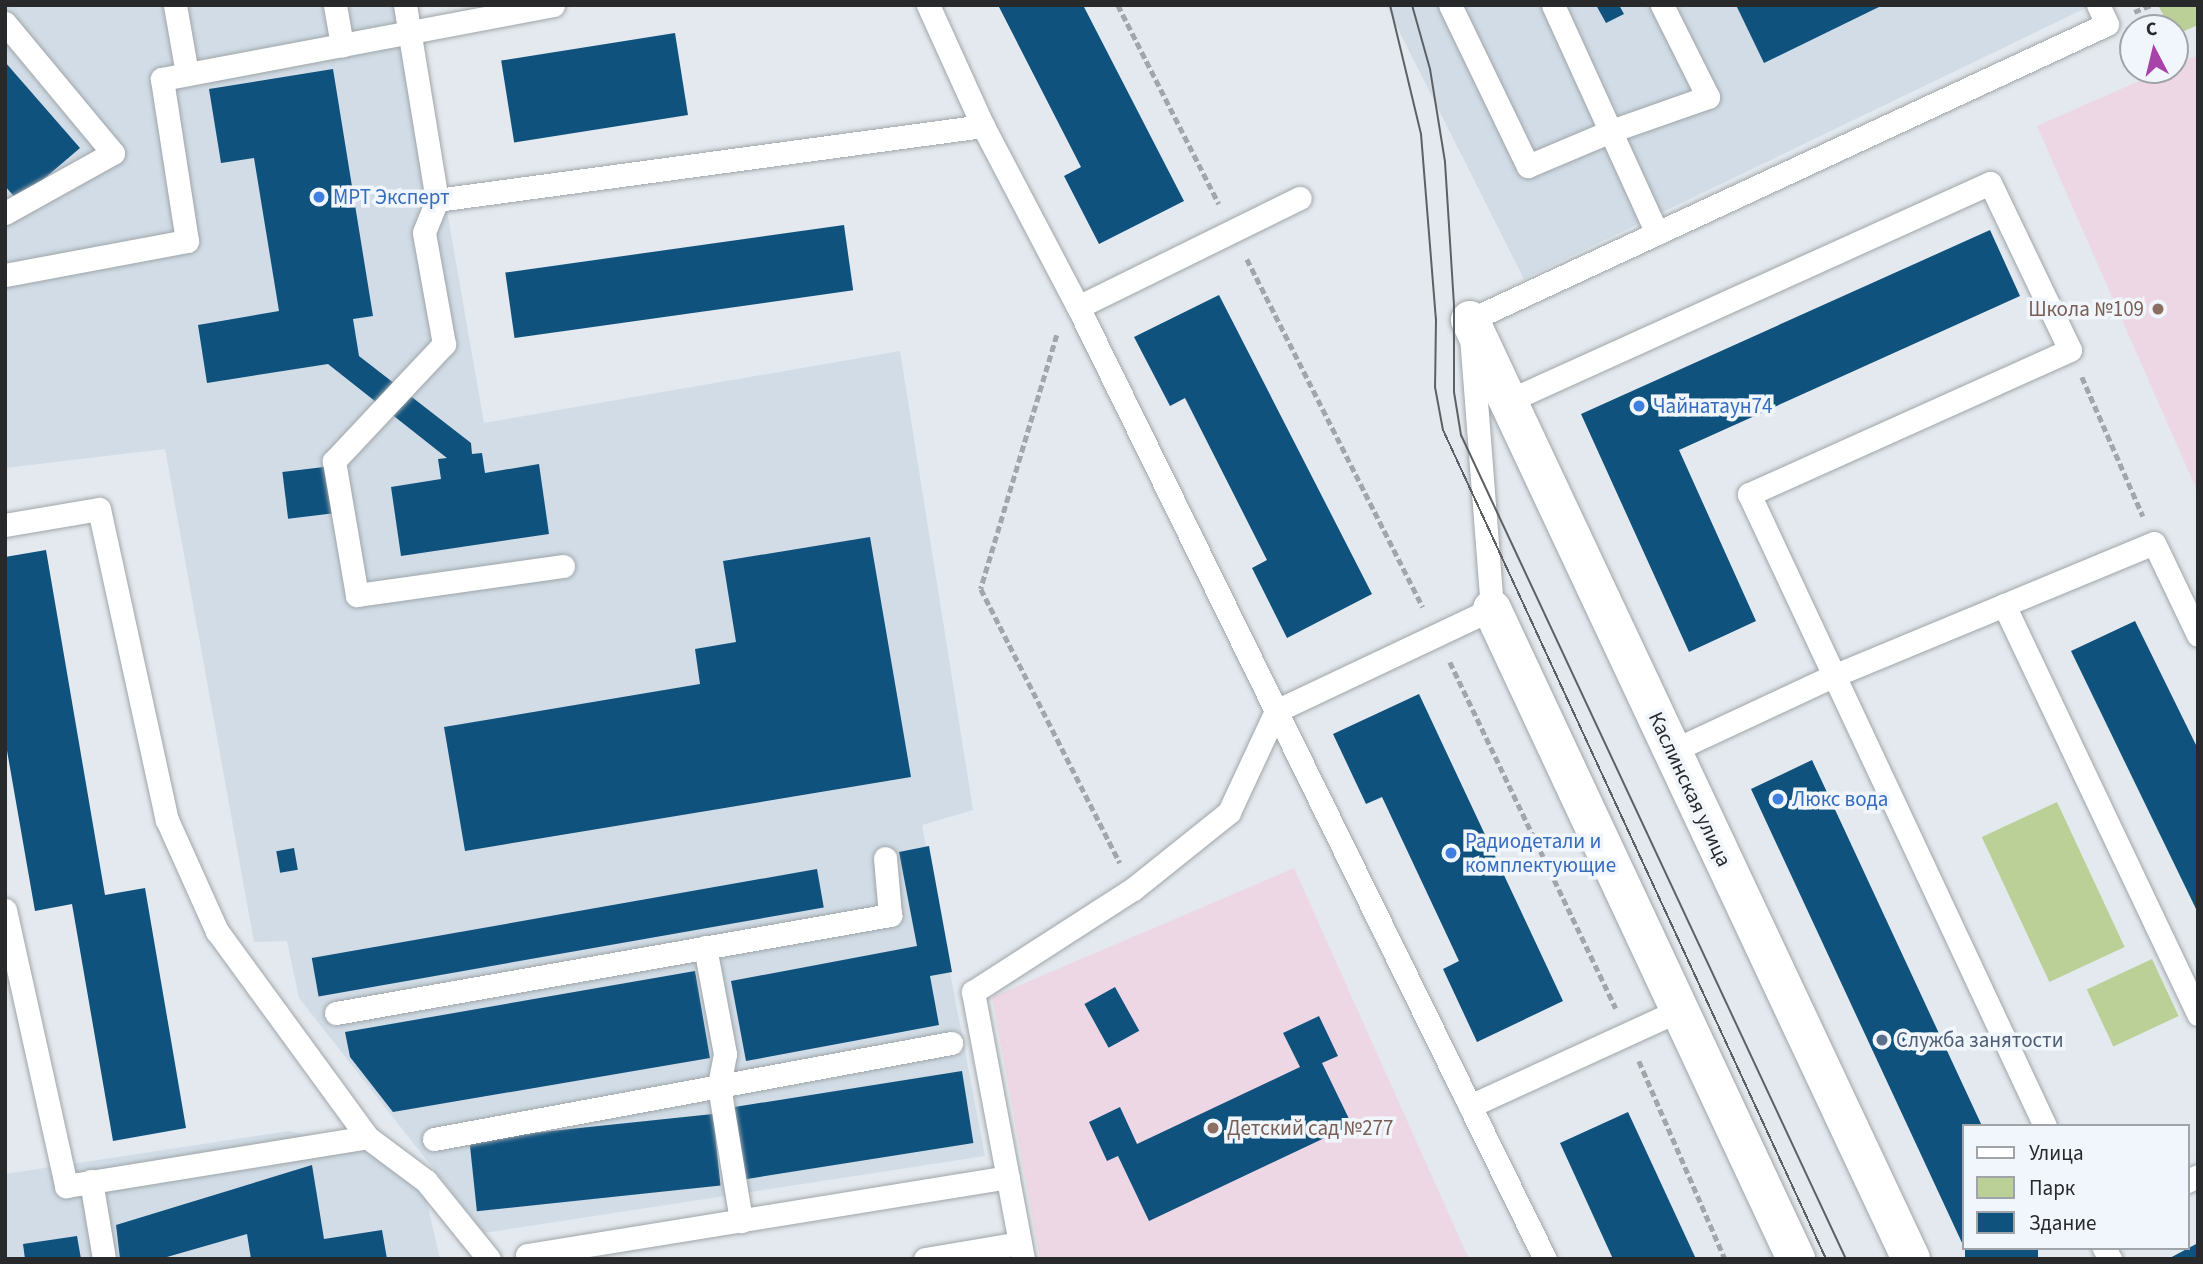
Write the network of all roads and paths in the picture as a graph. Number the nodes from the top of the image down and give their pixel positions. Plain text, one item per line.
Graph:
1 (175, 5) edge
2 (335, 5) edge
3 (405, 5) edge
4 (553, 5) edge
5 (928, 5) edge
6 (1451, 5) edge
7 (1553, 5) edge
8 (1662, 5) edge
9 (2098, 5) edge
10 (5, 23) edge
11 (410, 33) junction
12 (342, 45) junction
13 (187, 74) junction
14 (983, 126) junction
15 (1611, 131) junction
16 (1300, 198) dead end
17 (438, 200) junction
18 (5, 214) edge
19 (1657, 233) junction
20 (5, 275) edge
21 (1074, 299) junction
22 (1470, 320) junction
23 (2070, 350) junction
24 (1508, 401) junction
25 (5, 525) edge
26 (2154, 543) junction
27 (563, 566) dead end
28 (2004, 605) junction
29 (1492, 609) junction
30 (2198, 635) edge
31 (1833, 676) junction
32 (1276, 710) junction
33 (1672, 751) junction
34 (885, 858) dead end
35 (1133, 889) junction
36 (5, 910) edge
37 (705, 947) junction
38 (1679, 1010) junction
39 (336, 1013) dead end
40 (2198, 1014) edge
41 (951, 1043) dead end
42 (719, 1086) junction
43 (1470, 1106) junction
44 (2044, 1124) edge
45 (367, 1138) junction
46 (434, 1139) dead end
47 (1008, 1177) junction
48 (92, 1181) junction
49 (741, 1220) junction
50 (1021, 1251) edge
51 (527, 1255) dead end
52 (104, 1259) edge
53 (489, 1259) edge
54 (925, 1259) edge
55 (1545, 1259) edge
56 (1796, 1259) edge
57 (1910, 1259) edge

1 - 13 lane
2 - 12 lane
3 - 11 lane
4 - 11 lane
5 - 14 lane
6 - 15 lane
7 - 15 lane
8 - 15 lane
9 - 19 lane
10 - 18 lane
11 - 12 lane
11 - 17 lane
12 - 13 lane
13 - 20 lane
14 - 17 lane
14 - 21 lane
15 - 19 lane
16 - 21 lane
17 - 27 lane
19 - 22 lane
21 - 32 lane
21 - 35 path
22 - 24 main road, Каслинская улица
22 - 29 lane
23 - 24 lane
23 - 26 path
23 - 31 lane
24 - 33 main road, Каслинская улица
25 - 45 lane
26 - 28 lane
26 - 30 lane
28 - 31 lane
28 - 40 lane
29 - 32 lane
29 - 38 main road
31 - 33 lane
31 - 44 lane
32 - 35 lane
32 - 43 lane
33 - 57 main road, Каслинская улица
34 - 37 lane
35 - 47 lane
36 - 48 lane
37 - 39 lane
37 - 42 lane
38 - 43 lane
38 - 56 main road
41 - 42 lane
42 - 46 lane
42 - 49 lane
43 - 55 lane
45 - 48 lane
45 - 53 lane
47 - 49 lane
47 - 50 lane
48 - 52 lane
49 - 51 lane
50 - 54 lane

